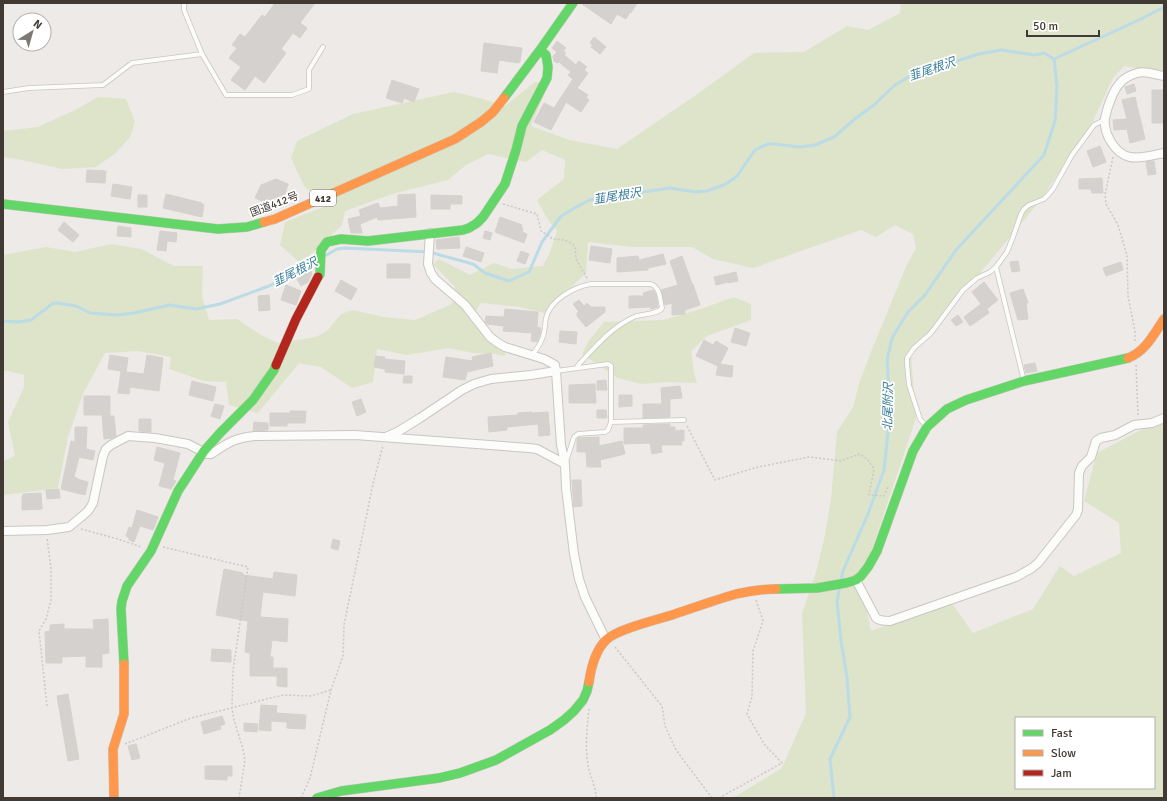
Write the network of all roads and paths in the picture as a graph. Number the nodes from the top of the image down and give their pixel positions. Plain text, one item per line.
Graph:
1 (184, 3) edge
2 (573, 3) edge
3 (323, 47) dead end
4 (540, 50) junction
5 (202, 54) junction
6 (1164, 76) edge
7 (3, 92) edge
8 (1105, 120) junction
9 (1115, 148) junction
10 (1164, 153) edge
11 (494, 202) junction
12 (3, 204) edge
13 (430, 233) junction
14 (996, 267) junction
15 (591, 284) junction
16 (1164, 319) edge
17 (1136, 354) junction
18 (532, 355) junction
19 (577, 367) junction
20 (556, 371) junction
21 (1024, 381) junction
22 (1164, 418) edge
23 (684, 420) joint
24 (611, 422) junction
25 (1138, 424) junction
26 (927, 427) junction
27 (385, 437) junction
28 (204, 452) junction
29 (565, 464) junction
30 (890, 482) dead end
31 (69, 527) junction
32 (46, 530) junction
33 (3, 531) edge
34 (150, 551) junction
35 (856, 580) junction
36 (753, 590) junction
37 (606, 640) junction
38 (331, 690) junction
39 (47, 706) dead end
40 (232, 708) junction
41 (589, 708) dead end
42 (113, 749) junction
43 (114, 798) edge
44 (239, 798) edge
45 (301, 798) edge
46 (317, 798) edge
47 (596, 798) edge
48 (712, 798) edge
49 (719, 798) edge

1 - 5 lane
2 - 4 main road, 国道412号 / 412
3 - 5 lane
4 - 11 main road
4 - 12 main road, 国道412号 / 412
5 - 7 lane
6 - 8 street
8 - 9 street
8 - 14 lane
9 - 10 street
9 - 17 path
11 - 13 main road
11 - 15 path
13 - 18 street
13 - 28 main road
14 - 21 lane
14 - 26 lane
15 - 18 lane
15 - 19 lane
16 - 17 main road
17 - 21 main road
17 - 25 path
18 - 20 street
19 - 20 lane
19 - 24 lane
20 - 27 street
20 - 29 street
21 - 26 main road
22 - 25 street
23 - 24 lane
23 - 30 path
24 - 29 lane
25 - 35 street
26 - 35 main road
27 - 28 street
27 - 29 street
27 - 38 path
28 - 31 street
28 - 34 main road
29 - 37 street
31 - 32 street
31 - 34 path
32 - 33 street
32 - 39 path
34 - 40 path
34 - 42 main road
35 - 36 main road
36 - 37 main road
36 - 49 path
37 - 46 main road
37 - 48 path
38 - 40 path
38 - 45 path
40 - 42 path
40 - 44 path
41 - 47 path
42 - 43 main road

